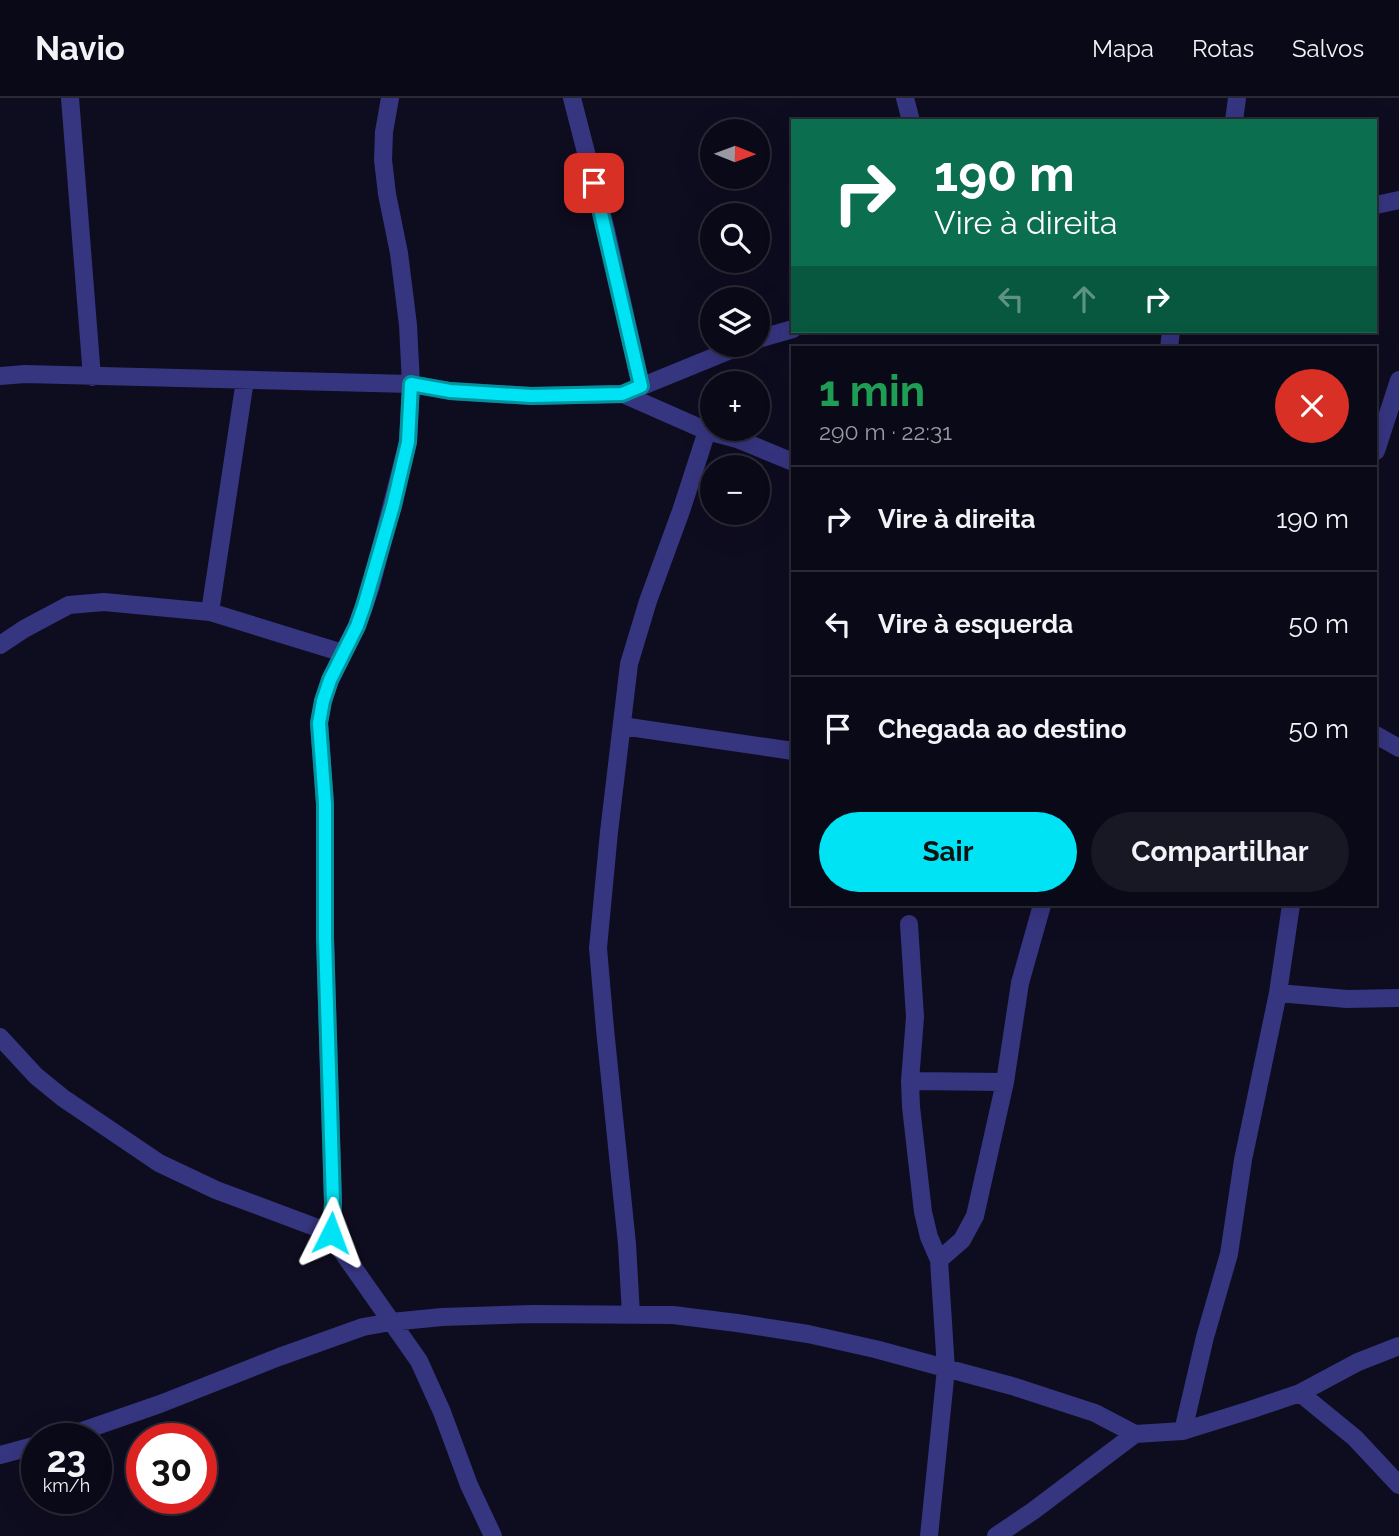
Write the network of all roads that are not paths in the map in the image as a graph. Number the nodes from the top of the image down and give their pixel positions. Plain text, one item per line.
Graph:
1 (70, 98) edge
2 (390, 98) edge
3 (572, 98) edge
4 (905, 98) edge
5 (1237, 98) edge
6 (910, 119) edge
7 (1234, 119) edge
8 (1399, 200) edge
9 (1377, 205) edge
10 (791, 330) edge
11 (770, 336) edge
12 (713, 357) edge
13 (0, 376) edge
14 (92, 377) junction
15 (245, 380) junction
16 (1399, 380) edge
17 (411, 384) junction
18 (641, 386) junction
19 (622, 394) junction
20 (700, 428) edge
21 (704, 441) edge
22 (742, 441) edge
23 (1377, 448) edge
24 (791, 461) edge
25 (210, 612) junction
26 (0, 645) edge
27 (343, 653) junction
28 (622, 726) junction
29 (1377, 736) edge
30 (1399, 748) edge
31 (791, 751) edge
32 (1042, 906) edge
33 (1291, 906) edge
34 (909, 925) dead end
35 (1278, 993) junction
36 (1399, 998) edge
37 (0, 1037) edge
38 (909, 1081) junction
39 (1005, 1082) junction
40 (331, 1233) junction
41 (939, 1260) junction
42 (631, 1314) junction
43 (391, 1322) junction
44 (1399, 1346) edge
45 (946, 1369) junction
46 (1300, 1393) junction
47 (105, 1423) edge
48 (1183, 1431) junction
49 (1135, 1434) junction
50 (21, 1449) edge
51 (0, 1455) edge
52 (1399, 1485) edge
53 (493, 1536) edge
54 (929, 1536) edge
55 (996, 1536) edge

1 - 14 street
2 - 17 street
3 - 18 street
4 - 6 street
5 - 7 street
8 - 9 street
10 - 11 street
12 - 18 street
13 - 14 street
14 - 15 street
15 - 17 street
15 - 25 street
16 - 23 street
17 - 19 street
17 - 27 street
18 - 19 street
19 - 20 street
21 - 28 street
22 - 24 street
25 - 26 street
25 - 27 street
27 - 40 street
28 - 31 street
28 - 42 street
29 - 30 street
32 - 39 street
33 - 35 street
34 - 38 street
35 - 36 street
35 - 48 street
37 - 40 street
38 - 39 street
38 - 41 street
39 - 41 street
40 - 43 street
41 - 45 street
42 - 43 street
42 - 45 street
43 - 47 street
43 - 53 street
44 - 46 street
45 - 49 street
45 - 54 street
46 - 48 street
46 - 52 street
48 - 49 street
49 - 55 street
50 - 51 street

